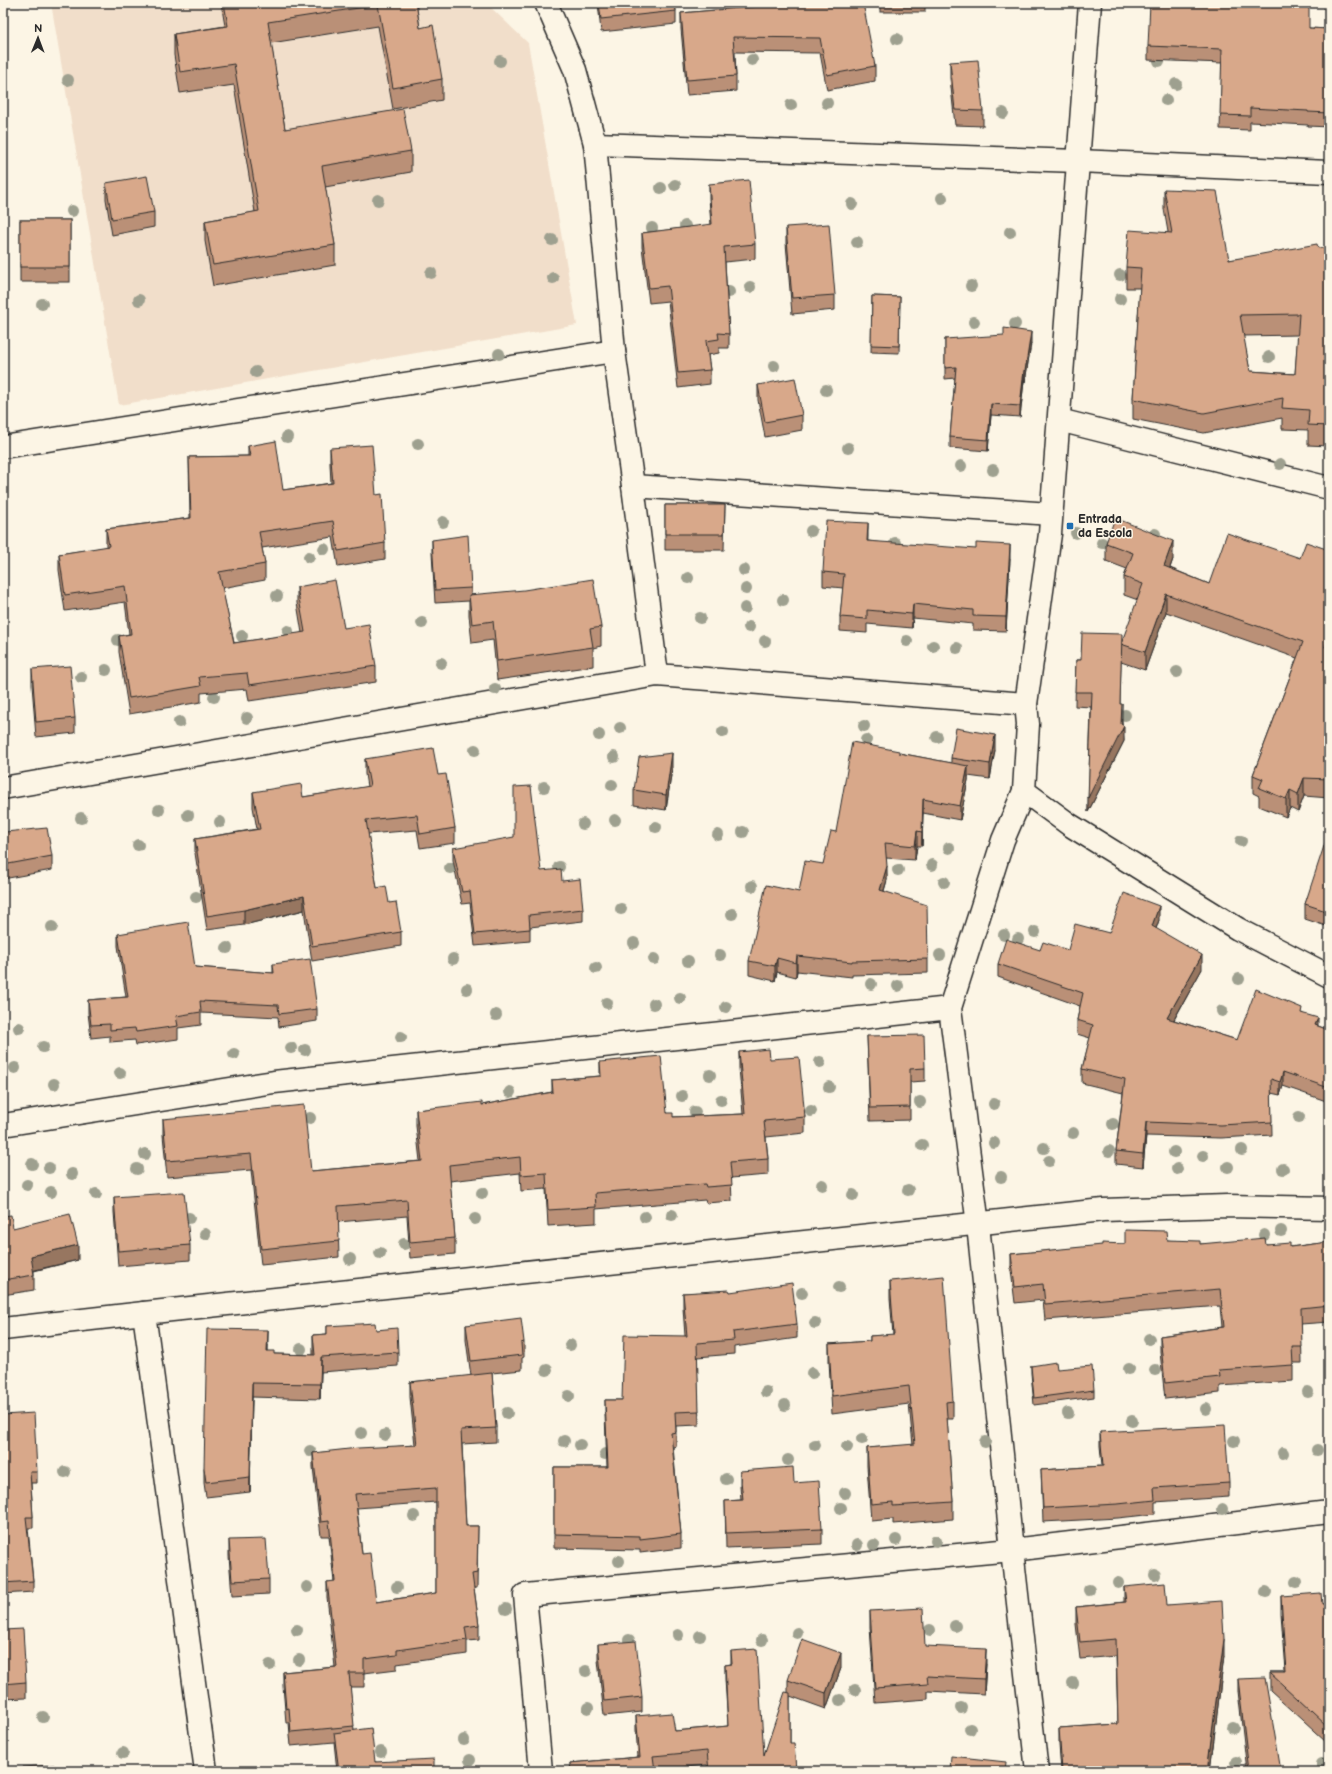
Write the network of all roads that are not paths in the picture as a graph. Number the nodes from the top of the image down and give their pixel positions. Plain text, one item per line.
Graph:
1 (546, 3) edge
2 (1090, 3) edge
3 (595, 144) junction
4 (1078, 161) junction
5 (1329, 172) edge
6 (614, 352) junction
7 (1059, 420) junction
8 (3, 447) edge
9 (633, 486) junction
10 (1329, 488) edge
11 (1051, 514) junction
12 (657, 675) junction
13 (1026, 704) junction
14 (3, 788) edge
15 (1024, 791) junction
16 (1329, 976) edge
17 (950, 1008) junction
18 (3, 1125) edge
19 (1329, 1208) edge
20 (978, 1225) junction
21 (144, 1313) junction
22 (3, 1329) edge
23 (1329, 1512) edge
24 (1012, 1550) junction
25 (206, 1771) edge
26 (541, 1771) edge
27 (1037, 1771) edge

1 - 3 street
2 - 4 street
3 - 4 street
3 - 6 street
4 - 5 street
4 - 7 street
6 - 8 street
6 - 9 street
7 - 10 street
7 - 11 street
9 - 11 street
9 - 12 street
11 - 13 street
12 - 13 street
12 - 14 street
13 - 15 street
15 - 16 street
15 - 17 street
17 - 18 street
17 - 20 street
19 - 20 street
20 - 21 street
20 - 24 street
21 - 22 street
21 - 25 street
23 - 24 street
24 - 26 street
24 - 27 street

